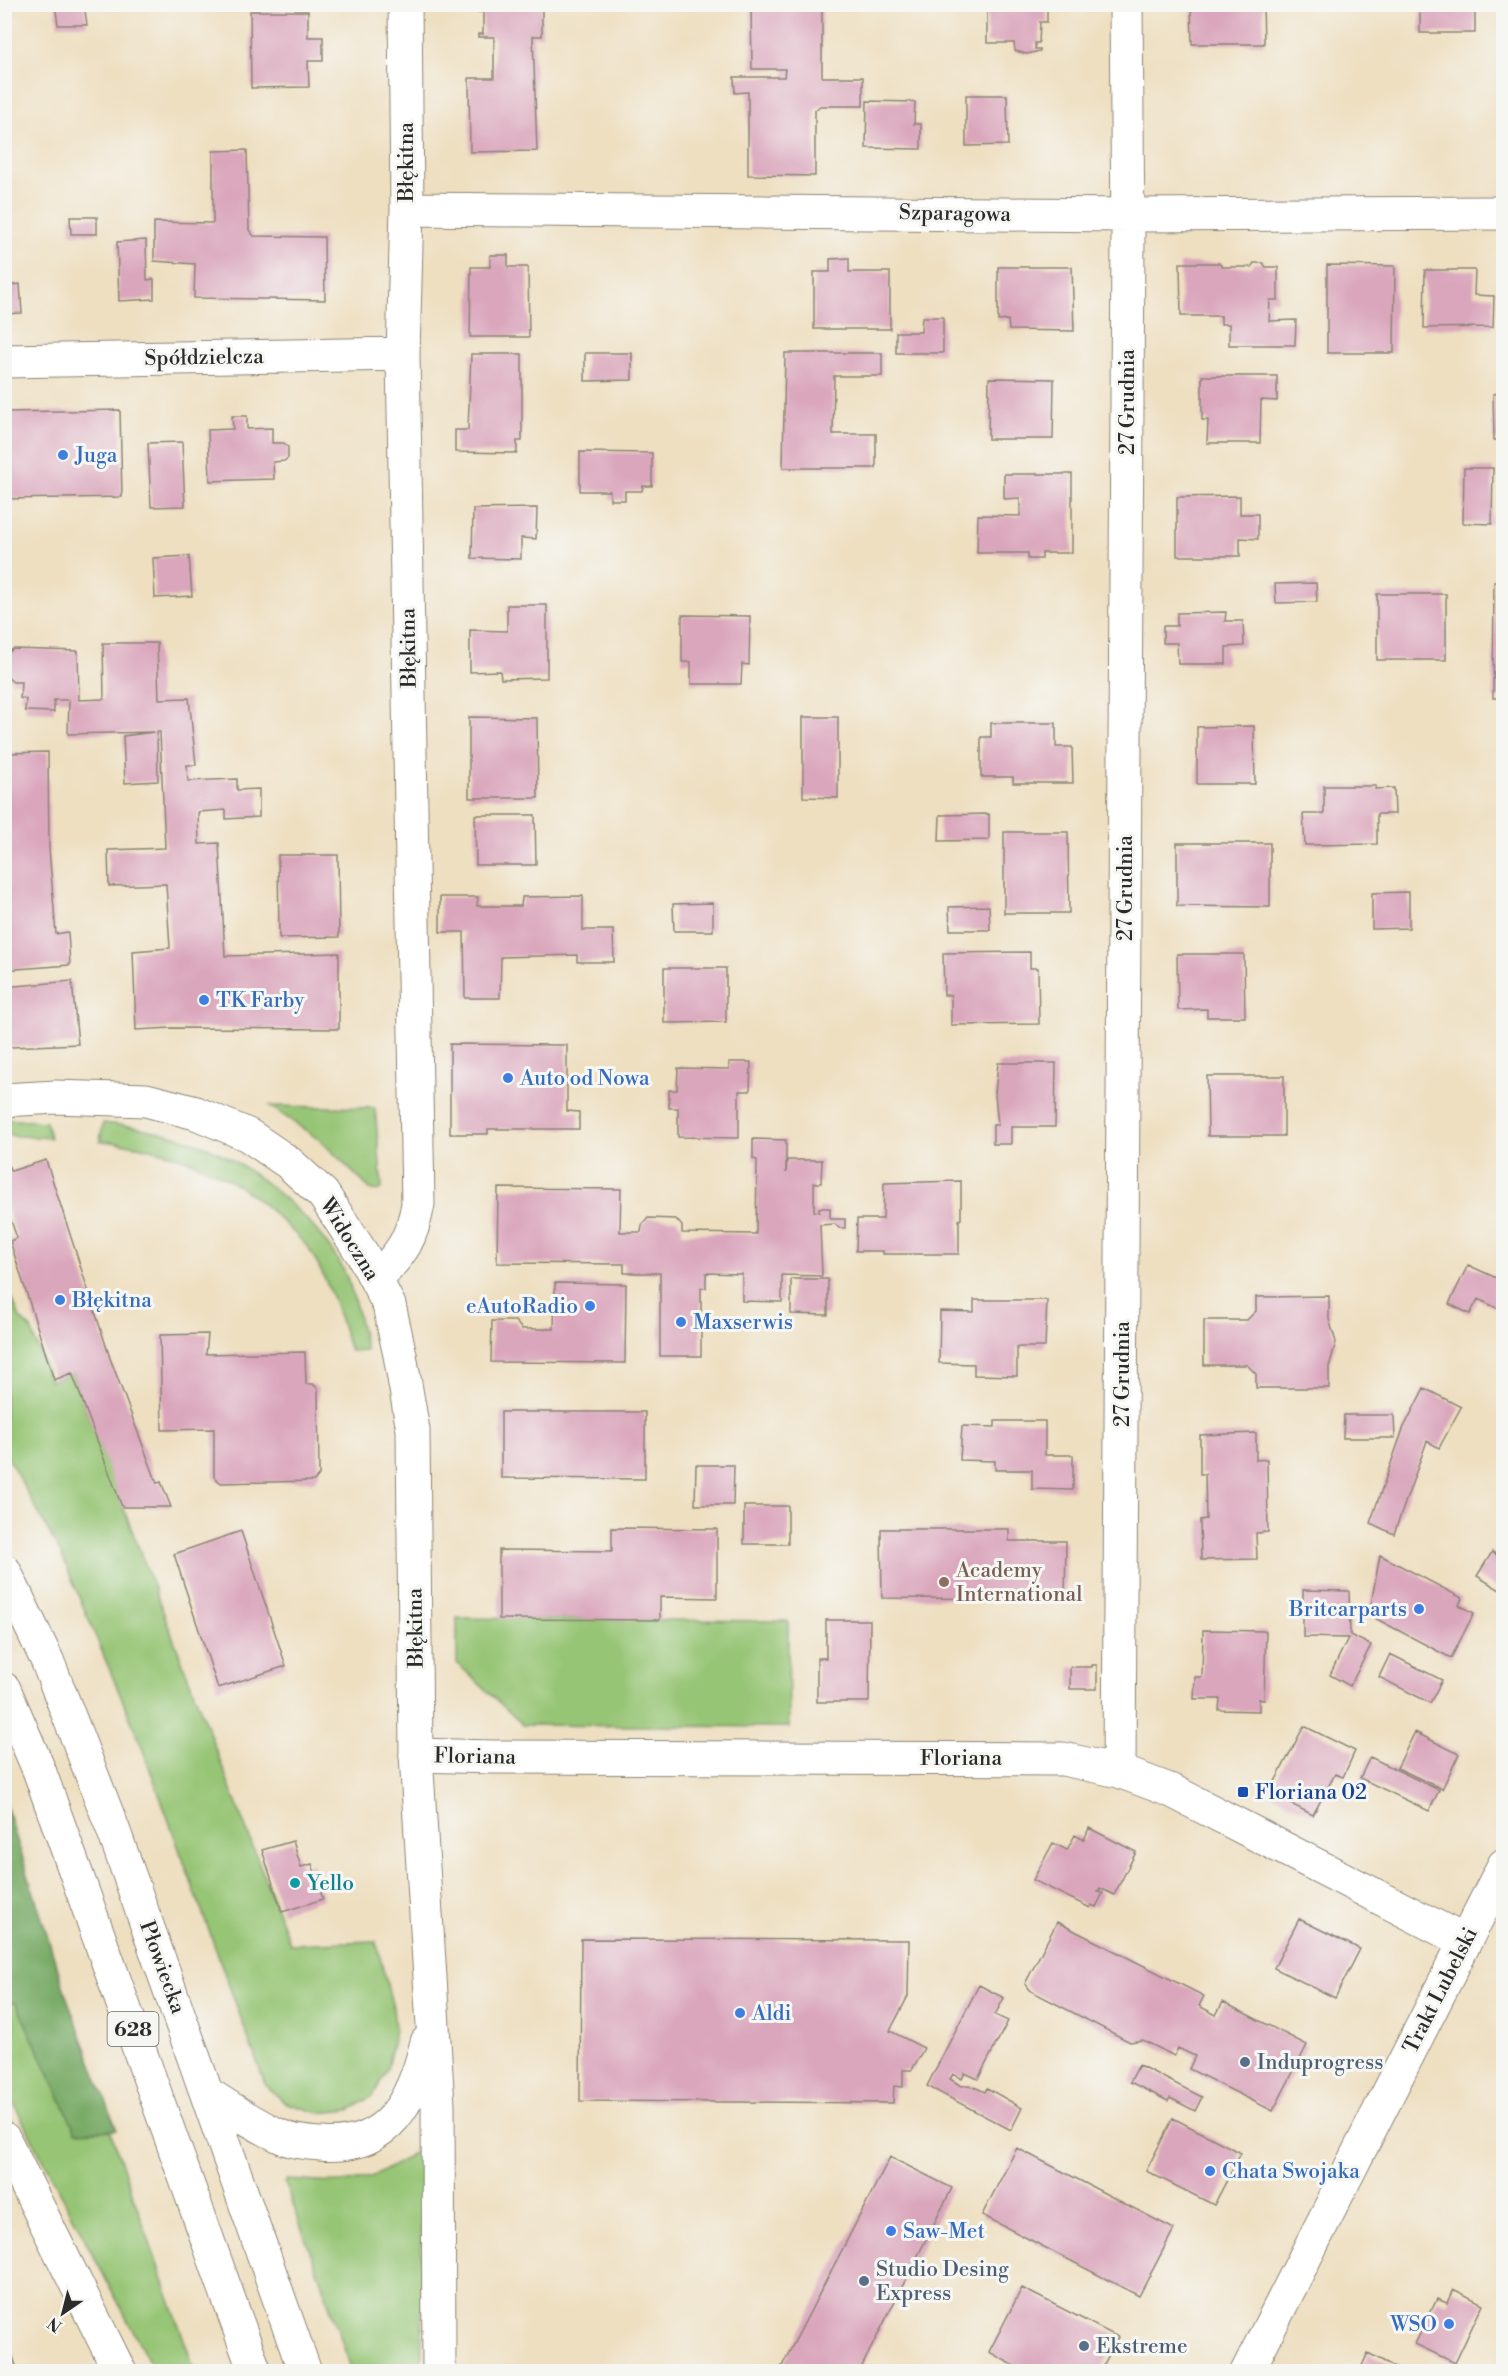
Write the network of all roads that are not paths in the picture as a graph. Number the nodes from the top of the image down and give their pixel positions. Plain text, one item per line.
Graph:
1 (405, 4) edge
2 (1126, 4) edge
3 (407, 208) junction
4 (1503, 213) edge
5 (1128, 215) junction
6 (403, 354) junction
7 (4, 361) edge
8 (4, 1076) edge
9 (56, 1097) junction
10 (4, 1100) edge
11 (377, 1279) junction
12 (413, 1430) joint
13 (4, 1570) edge
14 (4, 1689) edge
15 (416, 1755) junction
16 (1119, 1771) junction
17 (1503, 1865) edge
18 (1464, 1941) junction
19 (432, 2023) junction
20 (208, 2094) junction
21 (4, 2139) edge
22 (120, 2372) edge
23 (255, 2372) edge
24 (305, 2372) edge
25 (439, 2372) edge
26 (1246, 2372) edge

1 - 3 street, Błękitna
2 - 5 street, 27 Grudnia
3 - 5 street, Szparagowa
3 - 6 street, Błękitna
4 - 5 street, Szparagowa
5 - 16 street, 27 Grudnia
6 - 7 street, Spółdzielcza
6 - 11 street, Błękitna
8 - 9 street, Widoczna
9 - 10 street, Widoczna
9 - 11 street, Widoczna
11 - 12 street, Widoczna
12 - 15 street, Błękitna
13 - 20 street, Płowiecka / 628
14 - 23 street, 628
15 - 16 street, Floriana
15 - 19 street, Błękitna
16 - 18 street, Floriana
17 - 18 street, Trakt Lubelski
18 - 26 street, Trakt Lubelski
19 - 20 street
19 - 25 street, Błękitna
20 - 24 street, Płowiecka / 628
21 - 22 street

